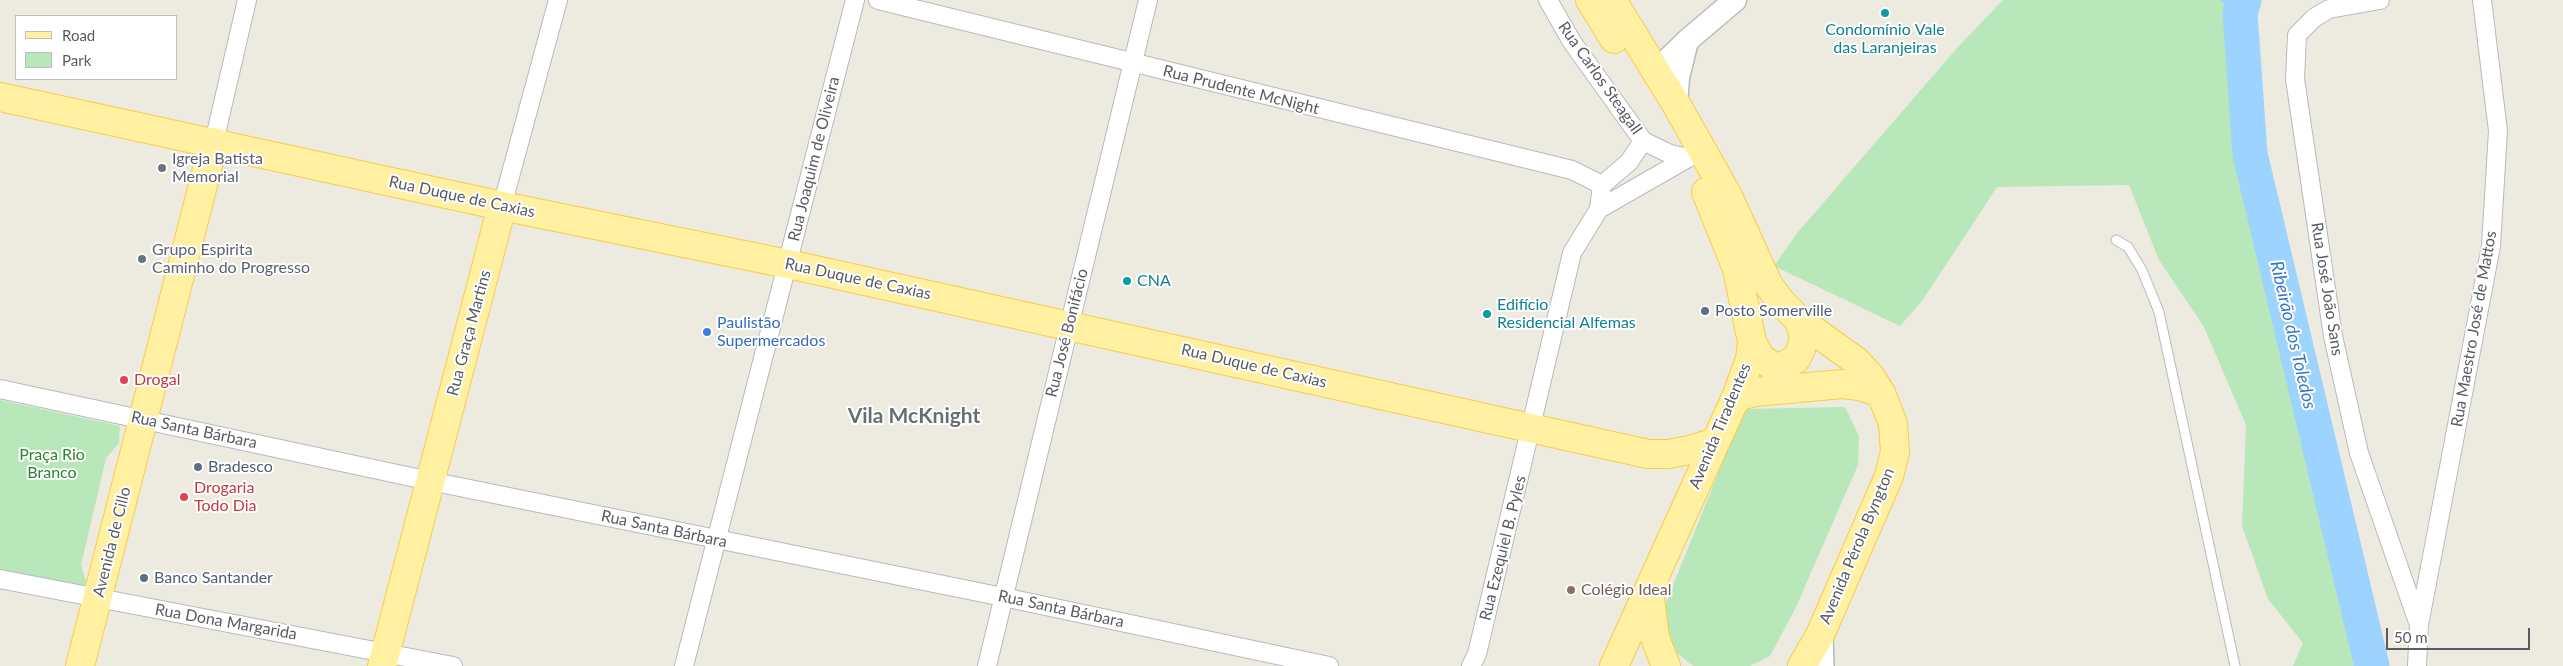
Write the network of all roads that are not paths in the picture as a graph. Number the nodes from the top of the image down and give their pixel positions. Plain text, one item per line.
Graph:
1 (247, 0) edge
2 (558, 0) edge
3 (855, 0) edge
4 (878, 0) edge
5 (1148, 0) edge
6 (1548, 0) edge
7 (1590, 0) edge
8 (1612, 0) edge
9 (2380, 0) edge
10 (2482, 0) edge
11 (1725, 3) edge
12 (1688, 40) junction
13 (1133, 64) junction
14 (1656, 71) junction
15 (0, 97) edge
16 (1664, 102) junction
17 (1643, 141) junction
18 (214, 142) junction
19 (1688, 158) junction
20 (1602, 185) junction
21 (502, 206) junction
22 (1599, 209) junction
23 (2116, 240) dead end
24 (788, 264) junction
25 (1799, 320) junction
26 (1068, 325) junction
27 (1752, 342) junction
28 (0, 390) edge
29 (1881, 394) junction
30 (1736, 397) junction
31 (143, 418) junction
32 (1532, 428) junction
33 (1715, 442) junction
34 (430, 481) junction
35 (715, 540) junction
36 (0, 579) edge
37 (1649, 586) junction
38 (1003, 597) junction
39 (97, 599) junction
40 (2419, 625) junction
41 (1820, 635) junction
42 (384, 659) edge
43 (1295, 663) edge
44 (80, 666) edge
45 (453, 666) edge
46 (684, 666) edge
47 (987, 666) edge
48 (1328, 666) edge
49 (1471, 666) edge
50 (1614, 666) edge
51 (1666, 666) edge
52 (1802, 666) edge
53 (1821, 666) edge
54 (2235, 666) edge
55 (2417, 666) edge

1 - 18 street
2 - 21 street, Rua Graça Martins
3 - 24 street, Rua Joaquim de Oliveira
4 - 13 street, Rua Prudente McNight
5 - 13 street, Rua José Bonifácio
6 - 17 street, Rua Carlos Steagall
7 - 16 main road, Avenida Tiradentes
8 - 14 main road, Avenida Tiradentes
9 - 40 street, Rua José João Sans
10 - 40 street, Rua Maestro José de Mattos
11 - 12 street
12 - 14 street
12 - 16 street
13 - 20 street, Rua Prudente McNight
13 - 26 street, Rua José Bonifácio
14 - 16 main road, Avenida Tiradentes
15 - 18 main road, Rua Duque de Caxias
16 - 19 main road, Avenida Tiradentes
16 - 25 main road, Avenida Tiradentes
17 - 19 street, Rua Carlos Steagall
17 - 20 street
18 - 21 main road, Rua Duque de Caxias
18 - 31 main road, Avenida de Cillo
19 - 22 street
19 - 27 main road, Avenida Tiradentes
20 - 22 street
21 - 24 main road, Rua Duque de Caxias
21 - 34 main road, Rua Graça Martins
22 - 32 street, Rua Ezequiel B. Pyles
23 - 54 lane
24 - 26 main road, Rua Duque de Caxias
24 - 35 street, Rua Joaquim de Oliveira
25 - 27 main road
25 - 29 main road, Avenida Tiradentes
26 - 32 main road, Rua Duque de Caxias
26 - 38 street, Rua José Bonifácio
27 - 30 main road, Avenida Tiradentes
28 - 31 street, Rua Santa Bárbara
29 - 30 main road
29 - 41 main road, Avenida Pérola Byngton
30 - 33 main road, Avenida Tiradentes
31 - 34 street, Rua Santa Bárbara
31 - 39 main road, Avenida de Cillo
32 - 33 main road, Rua Duque de Caxias
32 - 49 street, Rua Ezequiel B. Pyles
33 - 37 main road, Avenida Tiradentes
34 - 35 street, Rua Santa Bárbara
34 - 42 main road, Rua Graça Martins
35 - 38 street, Rua Santa Bárbara
35 - 46 street, Rua Joaquim de Oliveira
36 - 39 street, Rua Dona Margarida
37 - 50 main road, Avenida Tiradentes
37 - 51 main road
38 - 43 street, Rua Santa Bárbara
38 - 47 street, Rua José Bonifácio
39 - 42 street, Rua Dona Margarida
39 - 44 main road, Avenida de Cillo
40 - 55 street
41 - 52 main road, Avenida Pérola Byngton
41 - 53 main road
42 - 45 street, Rua Dona Margarida
43 - 48 street, Rua Santa Bárbara

